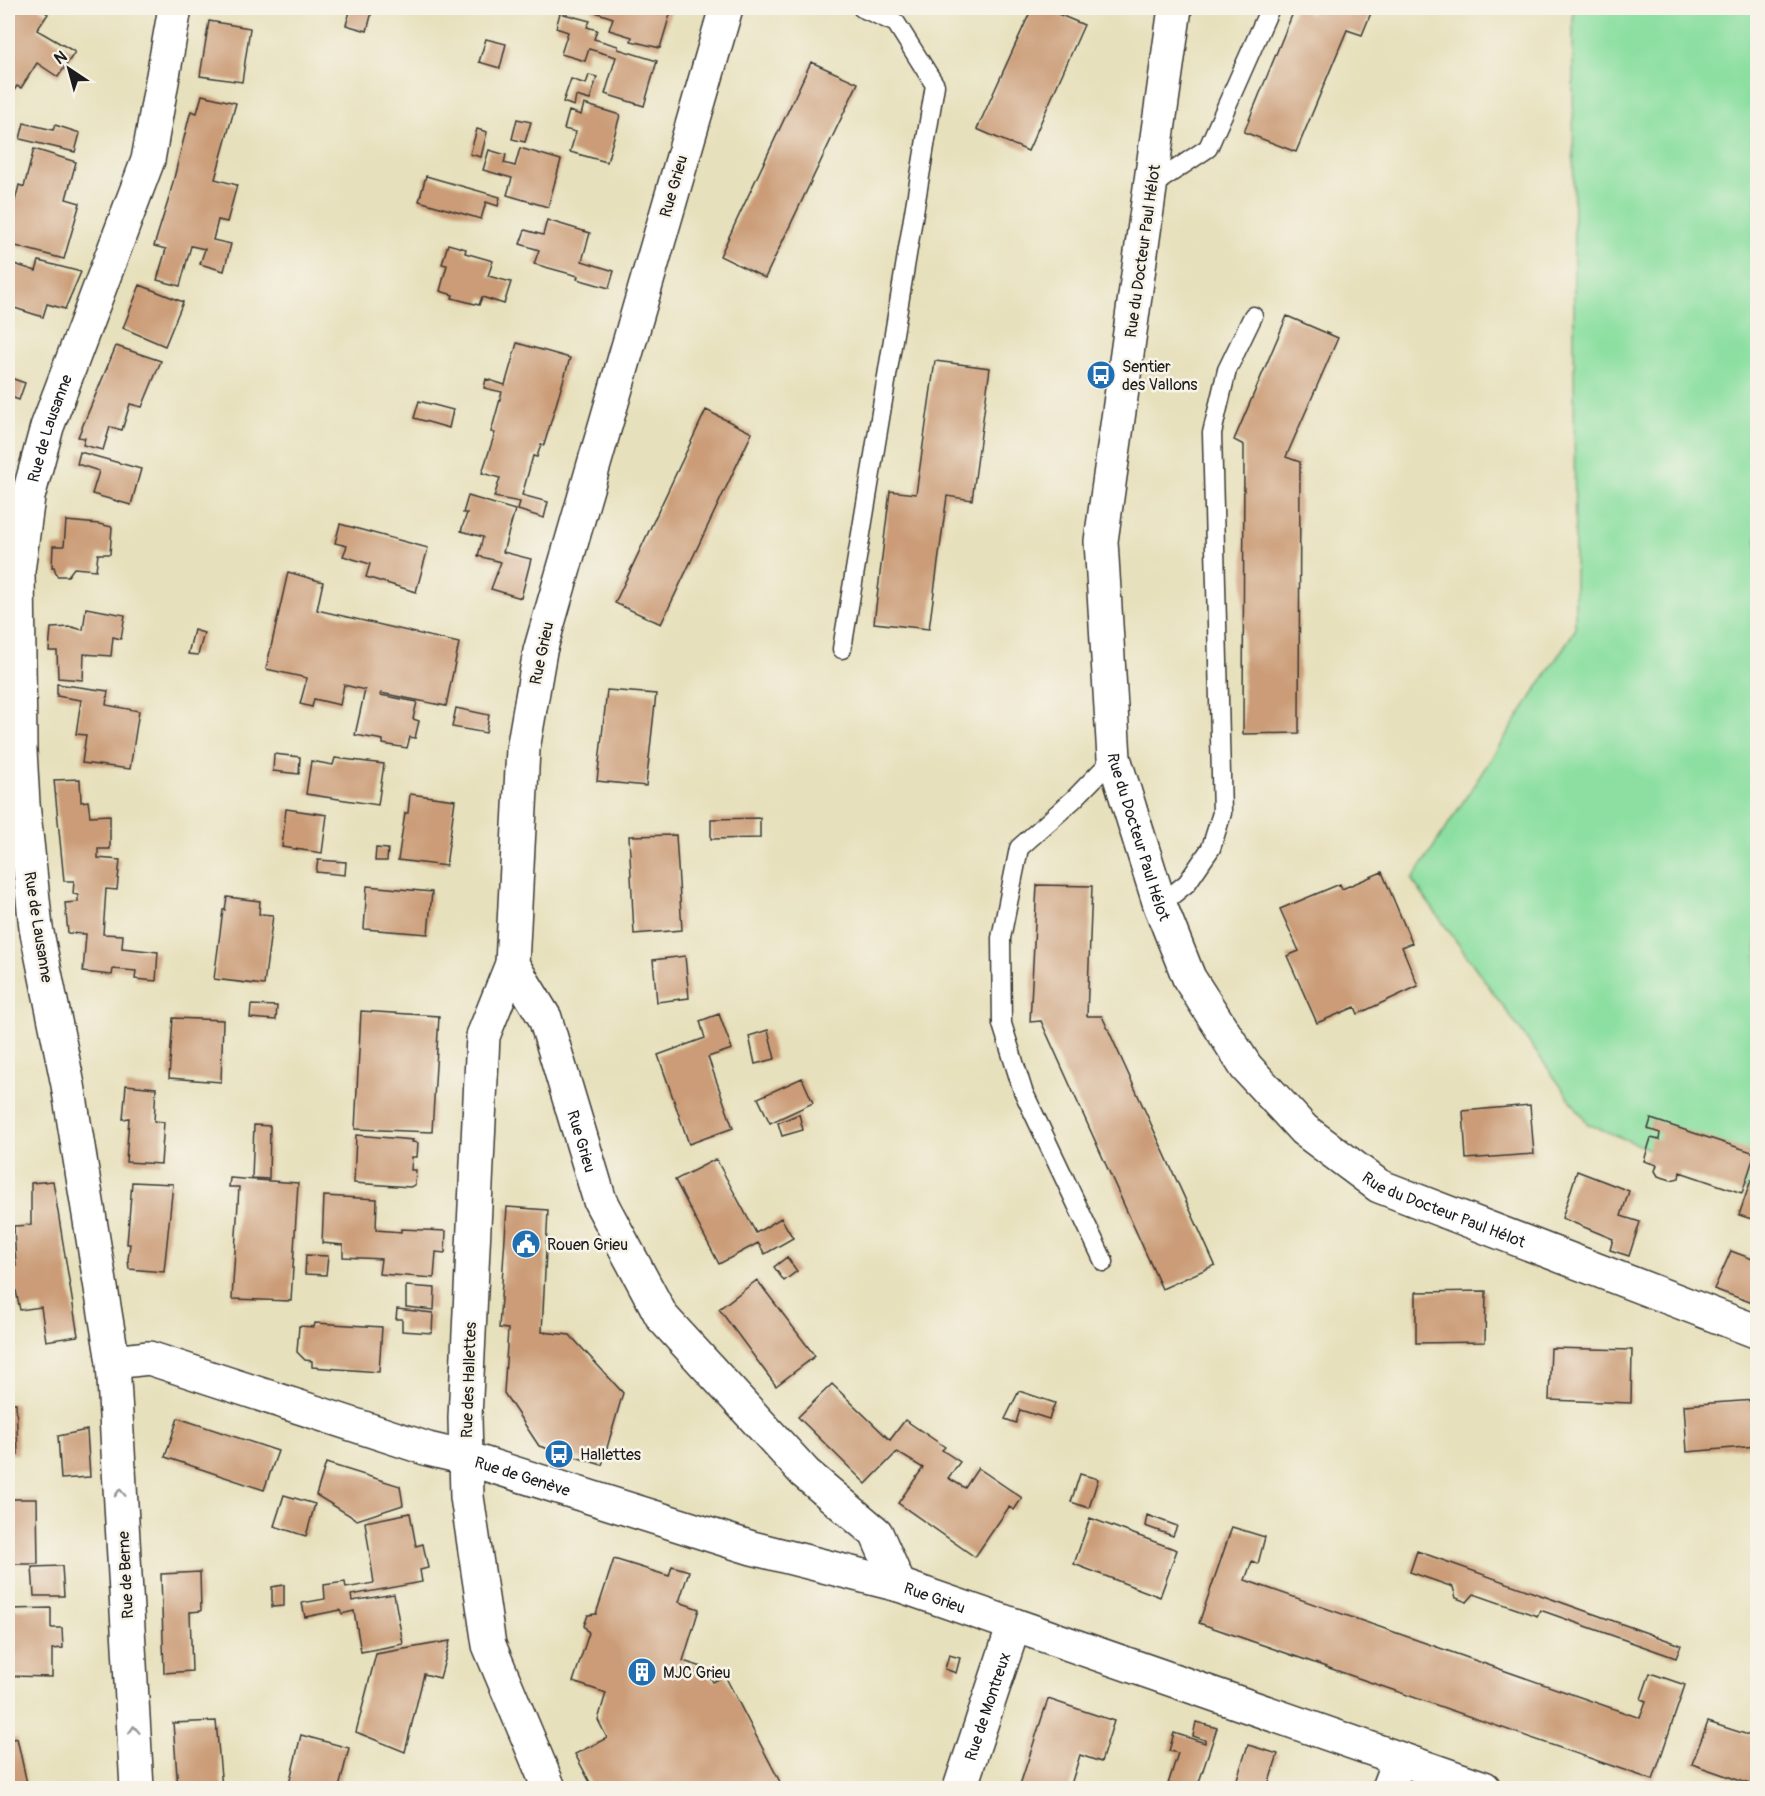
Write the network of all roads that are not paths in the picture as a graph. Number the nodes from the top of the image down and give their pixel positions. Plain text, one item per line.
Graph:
1 (175, 8) edge
2 (726, 8) edge
3 (862, 8) edge
4 (1175, 8) edge
5 (1270, 8) edge
6 (1151, 186) junction
7 (1253, 316) dead end
8 (842, 649) dead end
9 (1114, 758) junction
10 (1160, 904) junction
11 (512, 964) junction
12 (1104, 1262) dead end
13 (1758, 1332) edge
14 (113, 1362) junction
15 (466, 1458) junction
16 (899, 1585) junction
17 (1014, 1625) junction
18 (1394, 1774) edge
19 (137, 1788) edge
20 (549, 1788) edge
21 (960, 1788) edge
22 (1484, 1788) edge

1 - 14 street, Rue de Lausanne
2 - 11 street, Rue Grieu
3 - 8 lane
4 - 6 street, Rue du Docteur Paul Hélot
5 - 6 lane
6 - 9 street, Rue du Docteur Paul Hélot
7 - 10 lane
9 - 10 street, Rue du Docteur Paul Hélot
9 - 12 lane
10 - 13 street, Rue du Docteur Paul Hélot
11 - 15 street, Rue des Hallettes
11 - 16 street, Rue Grieu
14 - 15 street, Rue de Genève
19 -> 14 street, Rue de Berne
15 - 16 street, Rue de Genève
15 - 20 street, Rue des Hallettes
16 - 17 street, Rue Grieu
17 - 18 street, Rue Grieu
17 - 21 street, Rue de Montreux
18 - 22 street, Rue Grieu

